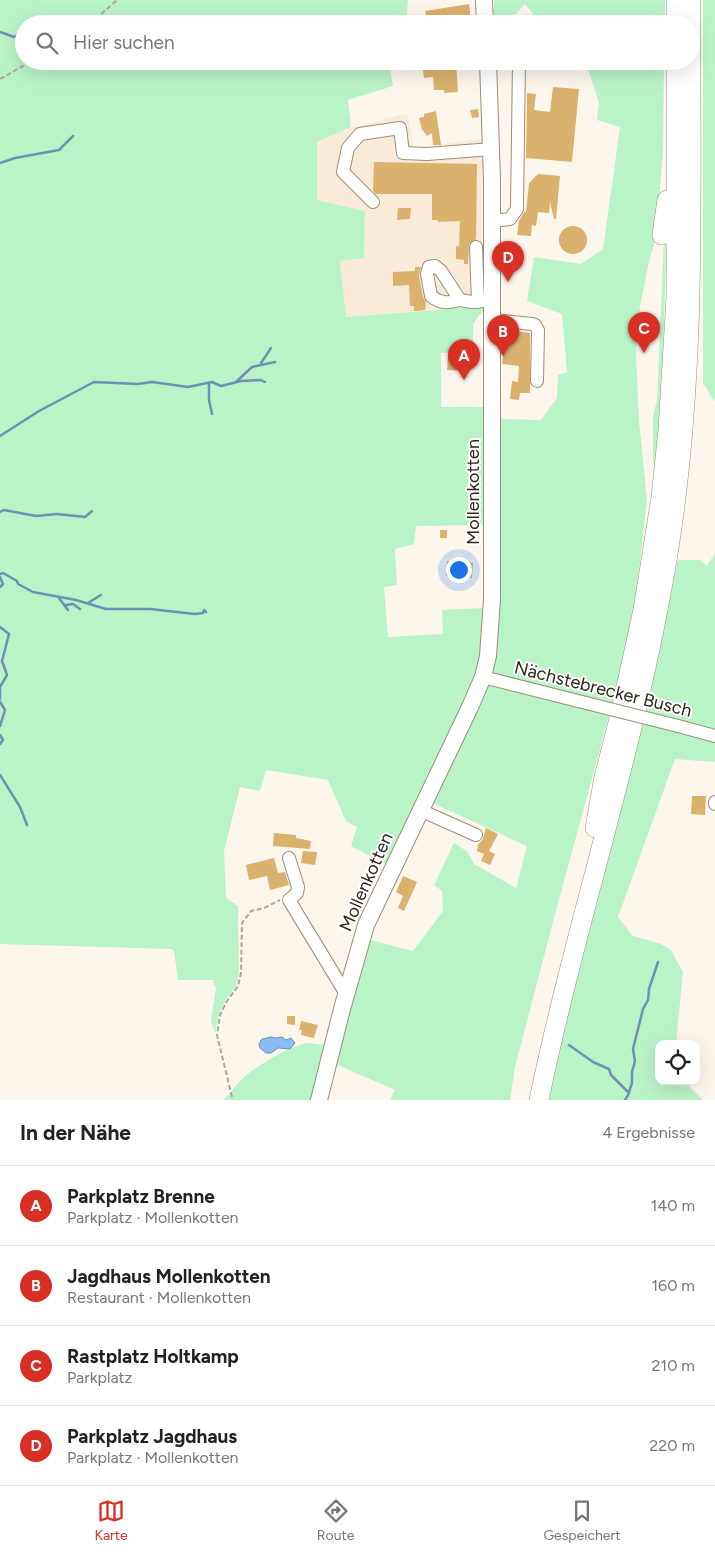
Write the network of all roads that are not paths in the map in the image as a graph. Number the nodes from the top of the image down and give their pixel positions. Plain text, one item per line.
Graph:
1 (484, 0) edge
2 (676, 0) edge
3 (692, 0) edge
4 (485, 15) edge
5 (676, 15) edge
6 (692, 15) edge
7 (488, 70) edge
8 (519, 70) edge
9 (676, 70) edge
10 (692, 70) edge
11 (677, 140) junction
12 (492, 149) junction
13 (374, 202) dead end
14 (492, 221) junction
15 (662, 236) dead end
16 (476, 247) dead end
17 (460, 300) dead end
18 (485, 301) junction
19 (493, 320) junction
20 (537, 381) dead end
21 (652, 468) dead end
22 (652, 554) junction
23 (483, 677) junction
24 (715, 736) edge
25 (420, 810) junction
26 (476, 835) dead end
27 (289, 858) dead end
28 (346, 994) junction
29 (319, 1100) edge
30 (530, 1100) edge
31 (538, 1100) edge

1 - 4 main road
2 - 5 highway
3 - 6 highway
7 - 12 main road, Mollenkotten
8 - 14 street
9 - 11 highway
10 - 31 highway
11 - 15 highway
11 - 22 highway
12 - 13 street
12 - 14 main road, Mollenkotten
14 - 18 main road, Mollenkotten
16 - 18 street
17 - 18 street
18 - 19 main road, Mollenkotten
19 - 20 street
19 - 23 main road, Mollenkotten
21 - 22 highway
22 - 30 highway
23 - 24 street, Nächstebrecker Busch, bridge
23 - 25 main road, Mollenkotten
25 - 26 street
25 - 28 main road, Mollenkotten
27 - 28 street
28 - 29 main road, Mollenkotten

